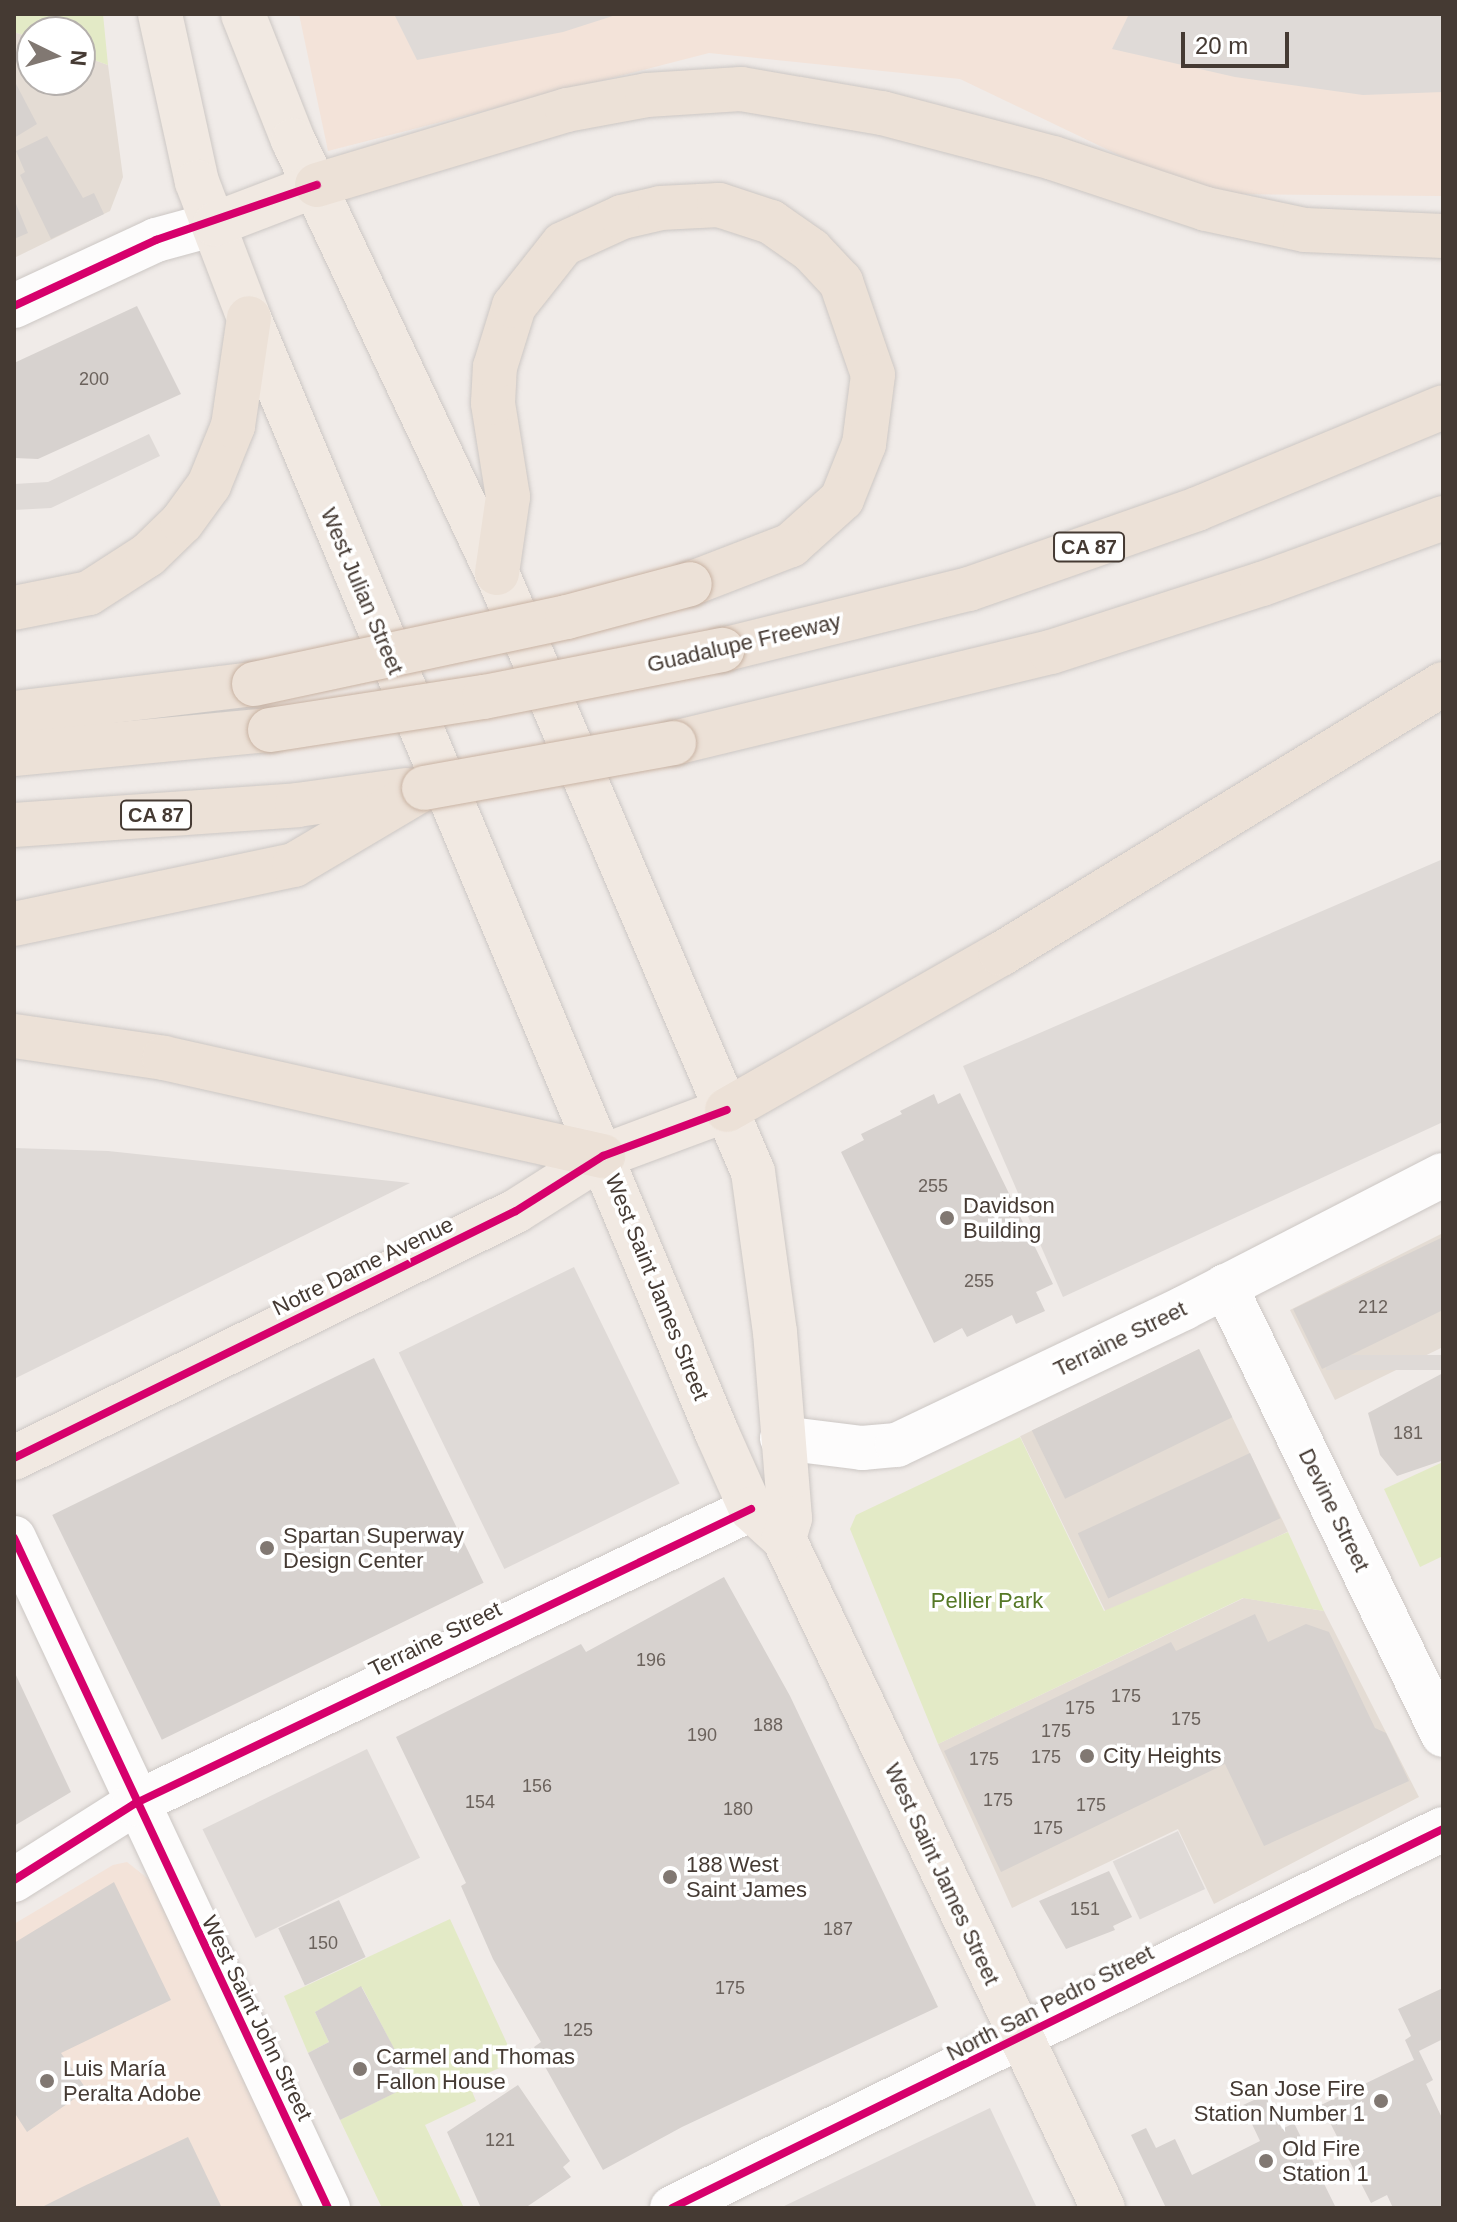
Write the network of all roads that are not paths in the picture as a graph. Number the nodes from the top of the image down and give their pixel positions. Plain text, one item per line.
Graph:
1 (160, 14) edge
2 (243, 14) edge
3 (317, 185) junction
4 (215, 224) junction
5 (1443, 236) edge
6 (14, 306) edge
7 (249, 318) junction
8 (1443, 407) edge
9 (1443, 518) edge
10 (497, 573) junction
11 (14, 608) edge
12 (1443, 684) edge
13 (14, 713) edge
14 (14, 754) edge
15 (424, 788) junction
16 (14, 825) edge
17 (14, 924) edge
18 (14, 1036) edge
19 (727, 1110) junction
20 (603, 1156) junction
21 (1443, 1175) edge
22 (1225, 1286) junction
23 (717, 1433) junction
24 (782, 1438) junction
25 (14, 1458) edge
26 (751, 1509) junction
27 (14, 1538) edge
28 (784, 1539) junction
29 (1443, 1735) edge
30 (134, 1804) junction
31 (1443, 1829) edge
32 (14, 1880) edge
33 (1020, 2036) junction
34 (328, 2208) edge
35 (672, 2208) edge
36 (1103, 2208) edge

1 - 4 main road, West Julian Street
2 - 3 main road
3 - 4 main road
3 - 5 highway
3 - 10 main road
4 - 6 street
4 - 7 main road, West Julian Street
7 - 11 highway
7 - 20 main road, West Julian Street
8 - 14 highway, Guadalupe Freeway / CA 87, bridge
9 - 15 highway, CA 87, bridge
10 - 13 highway, bridge
10 - 19 main road
12 - 19 highway
15 - 16 highway, CA 87
15 - 17 highway
18 - 20 highway
19 - 20 main road, Notre Dame Avenue
19 - 24 main road
20 - 23 main road, West Saint James Street
20 - 25 main road, Notre Dame Avenue
21 - 22 street, Terraine Street
22 - 24 street, Terraine Street
22 - 29 street, Devine Street
23 - 24 main road
23 - 26 main road, West Saint James Street
24 - 28 main road
26 - 28 main road, West Saint James Street
26 - 30 street, Terraine Street
27 - 30 street, West Saint John Street
28 - 33 main road, West Saint James Street
30 - 32 street, Terraine Street
30 - 34 street, West Saint John Street
31 - 33 street, North San Pedro Street
33 - 35 street, North San Pedro Street
33 - 36 main road, West Saint James Street

